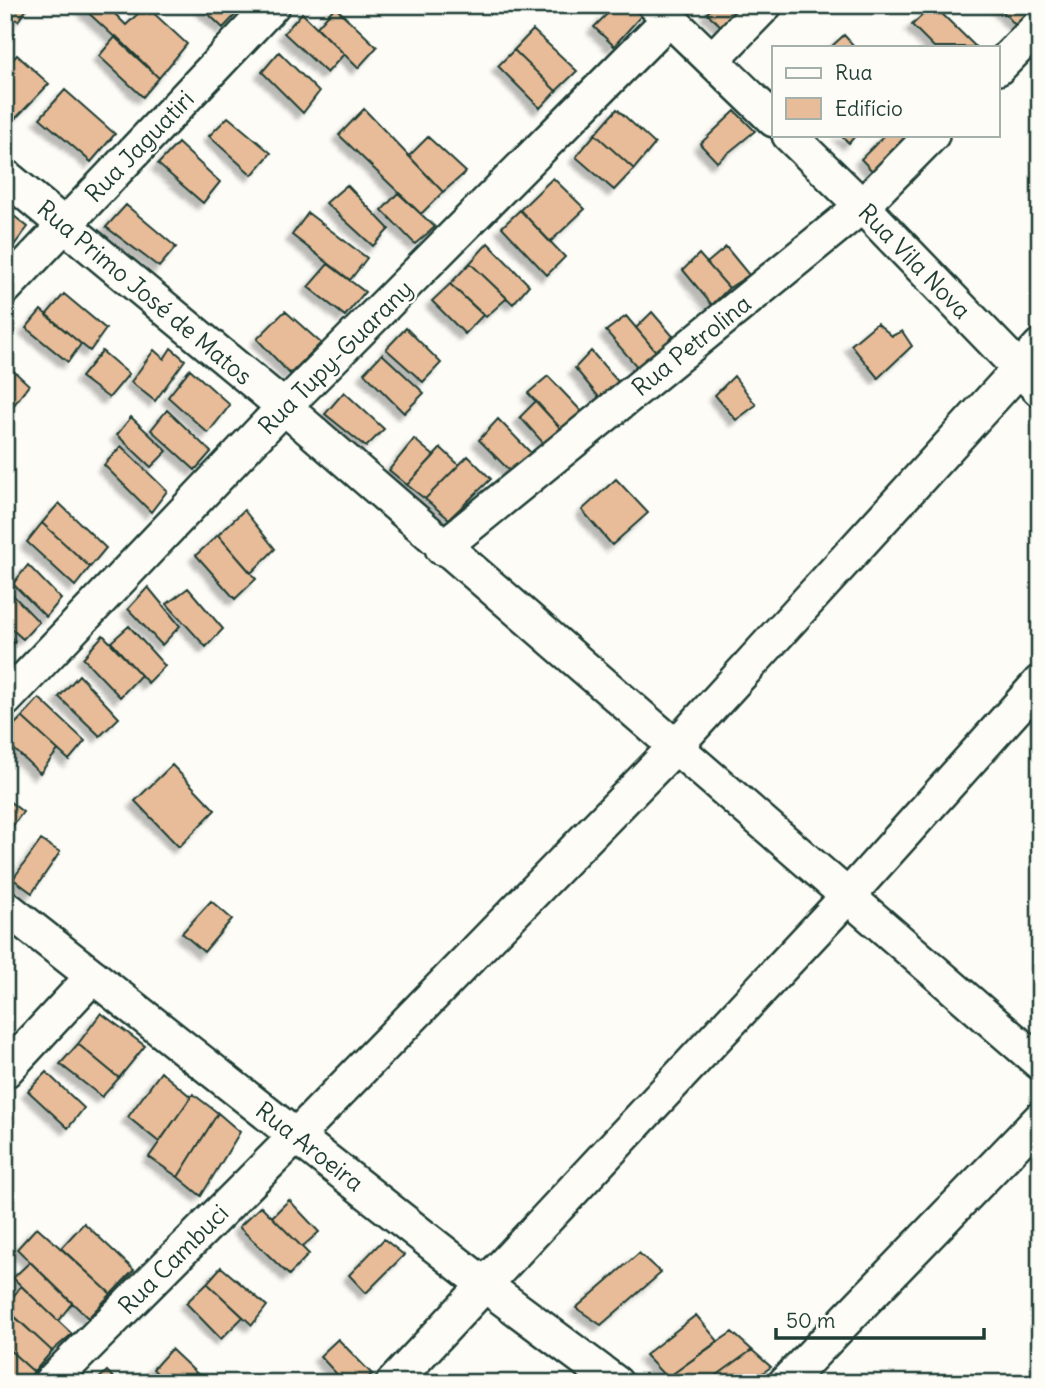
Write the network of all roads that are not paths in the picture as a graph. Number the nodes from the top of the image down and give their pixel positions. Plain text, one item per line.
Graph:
1 (273, 5) edge
2 (765, 5) edge
3 (662, 12) edge
4 (1040, 25) edge
5 (712, 60) junction
6 (1000, 66) edge
7 (772, 118) edge
8 (790, 136) edge
9 (931, 136) edge
10 (5, 176) edge
11 (862, 206) junction
12 (64, 225) junction
13 (5, 288) edge
14 (1033, 368) edge
15 (284, 407) junction
16 (442, 548) junction
17 (1040, 682) edge
18 (5, 700) edge
19 (674, 748) junction
20 (847, 897) junction
21 (5, 907) edge
22 (93, 976) junction
23 (1040, 1063) edge
24 (5, 1072) edge
25 (1040, 1119) edge
26 (296, 1136) junction
27 (486, 1286) junction
28 (50, 1383) edge
29 (393, 1383) edge
30 (616, 1383) edge
31 (785, 1383) edge

1 - 12 street, Rua Jaguatiri
2 - 5 street
3 - 5 street
3 - 15 street, Rua Tupy-Guarany
4 - 6 street
5 - 7 street
8 - 11 street, Rua Vila Nova
9 - 11 street, Rua Petrolina
10 - 12 street, Rua Primo José de Matos
11 - 14 street, Rua Vila Nova
11 - 16 street, Rua Petrolina
12 - 13 street, Rua Jaguatiri
12 - 15 street, Rua Primo José de Matos
14 - 19 street, Rua Cambuci
15 - 16 street, Rua Primo José de Matos
15 - 18 street, Rua Tupy-Guarany
16 - 19 street, Rua Primo José de Matos
17 - 20 street
19 - 20 street, Rua Primo José de Matos
19 - 26 street, Rua Cambuci
20 - 23 street, Rua Primo José de Matos
20 - 27 street
21 - 22 street, Rua Aroeira
22 - 24 street
22 - 26 street, Rua Aroeira
25 - 31 street
26 - 27 street, Rua Aroeira
26 - 28 street, Rua Cambuci
27 - 29 street
27 - 30 street, Rua Aroeira

